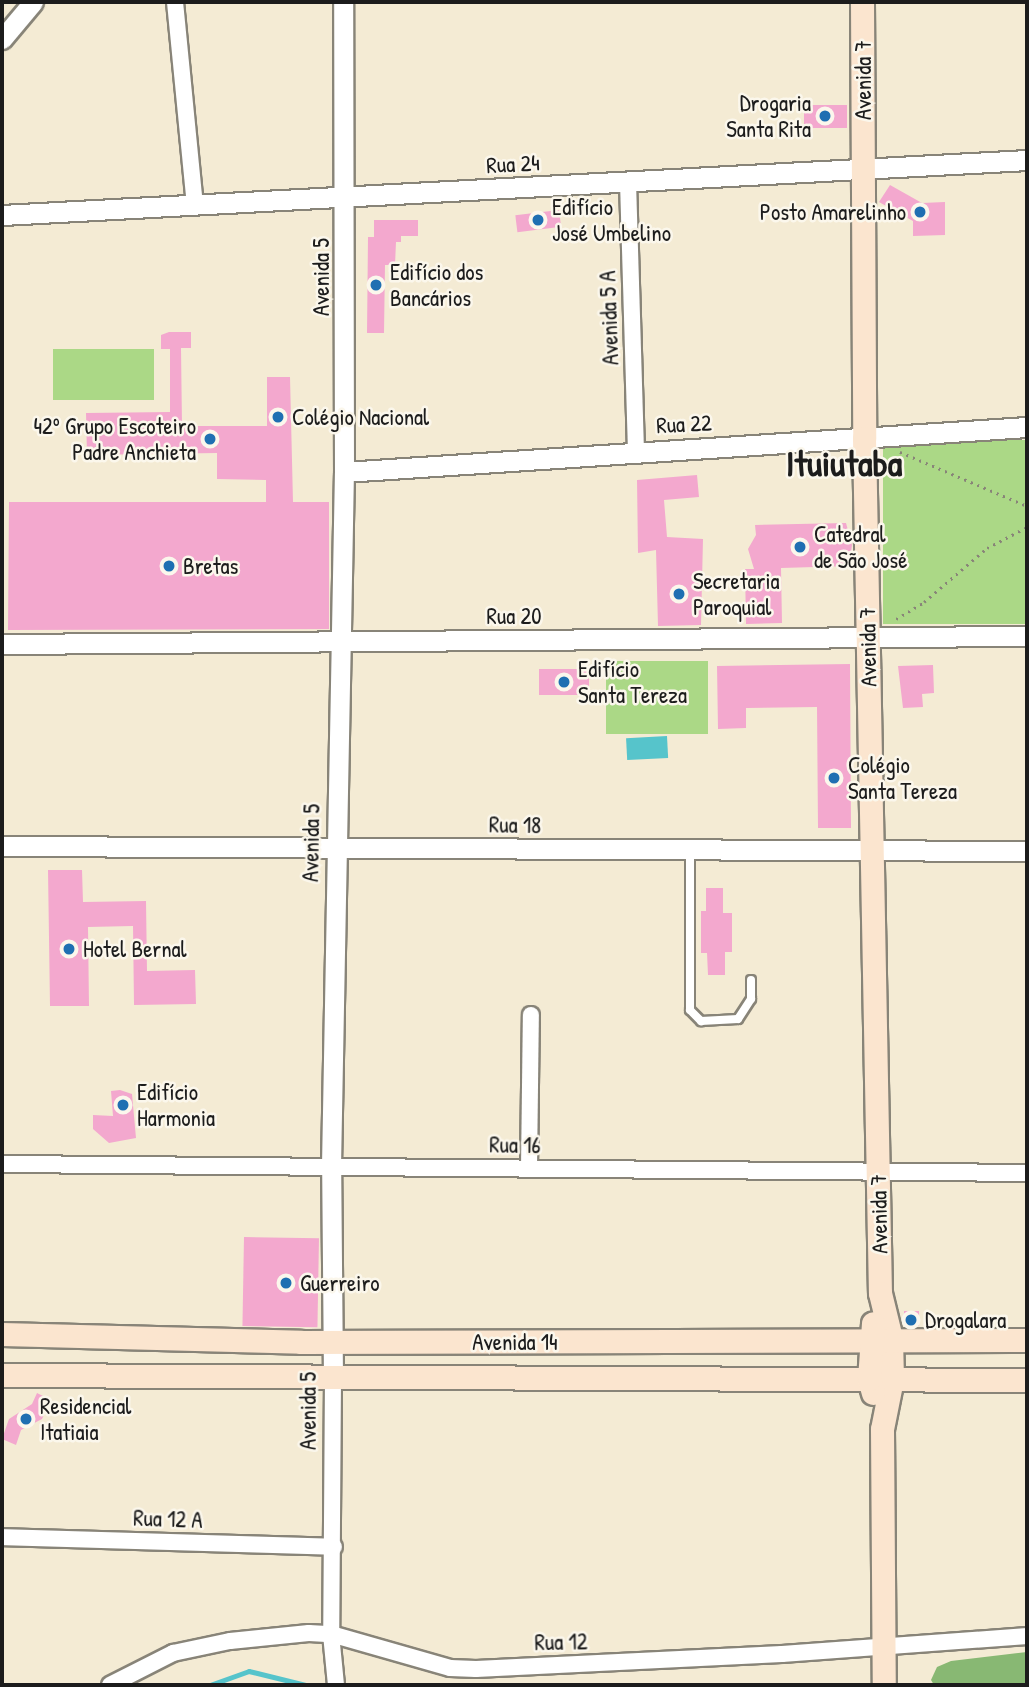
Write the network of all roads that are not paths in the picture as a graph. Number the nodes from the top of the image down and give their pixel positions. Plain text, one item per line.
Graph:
1 (33, 2) edge
2 (175, 2) edge
3 (343, 2) edge
4 (862, 2) edge
5 (2, 39) edge
6 (1027, 160) edge
7 (862, 168) junction
8 (628, 182) junction
9 (345, 197) junction
10 (195, 205) junction
11 (2, 215) edge
12 (1027, 427) edge
13 (864, 438) junction
14 (636, 452) junction
15 (344, 472) junction
16 (1027, 636) edge
17 (867, 637) junction
18 (340, 641) junction
19 (2, 644) edge
20 (2, 846) edge
21 (336, 847) junction
22 (690, 851) junction
23 (1027, 851) edge
24 (872, 852) junction
25 (751, 980) dead end
26 (531, 1014) dead end
27 (2, 1164) edge
28 (331, 1166) junction
29 (529, 1168) junction
30 (878, 1173) junction
31 (1027, 1173) edge
32 (2, 1334) edge
33 (880, 1338) junction
34 (842, 1339) junction
35 (924, 1339) junction
36 (1027, 1340) edge
37 (623, 1341) junction
38 (333, 1342) junction
39 (585, 1342) junction
40 (2, 1375) edge
41 (332, 1378) junction
42 (584, 1378) junction
43 (844, 1379) junction
44 (880, 1379) junction
45 (924, 1379) junction
46 (618, 1380) junction
47 (1027, 1380) edge
48 (2, 1536) edge
49 (334, 1547) junction
50 (331, 1634) junction
51 (1027, 1636) edge
52 (883, 1645) junction
53 (110, 1685) edge
54 (336, 1685) edge
55 (884, 1685) edge

1 - 5 street
2 - 10 street
3 - 9 street, Avenida 5
4 - 7 main road, Avenida 7
6 - 7 street, Rua 24
7 - 8 street, Rua 24
7 - 13 main road, Avenida 7
8 - 9 street, Rua 24
8 - 14 street, Avenida 5 A
9 - 10 street, Rua 24
9 - 15 street, Avenida 5
10 - 11 street, Rua 24
12 - 13 street, Rua 22
13 - 14 street, Rua 22
13 - 17 main road, Avenida 7
14 - 15 street, Rua 22
15 - 18 street, Avenida 5
16 - 17 street, Rua 20
17 - 18 street, Rua 20
17 - 24 main road, Avenida 7
18 - 19 street, Rua 20
18 - 21 street, Avenida 5
20 - 21 street, Rua 18
21 - 22 street, Rua 18
21 - 28 street, Avenida 5
22 - 24 street, Rua 18
22 - 25 lane
23 - 24 street, Rua 18
24 - 30 main road, Avenida 7
26 - 29 street
27 - 28 street, Rua 16
28 - 29 street, Rua 16
28 - 38 street, Avenida 5
29 - 30 street, Rua 16
30 - 31 street, Rua 16
30 - 33 main road, Avenida 7
32 - 38 main road, Avenida 14
33 - 34 main road, Avenida 14
33 - 35 main road, Avenida 14
33 - 44 main road, Avenida 7
34 - 37 main road, Avenida 14
34 - 43 main road
35 - 36 main road, Avenida 14
35 - 45 main road
37 - 39 main road, Avenida 14
37 - 46 main road
38 - 39 main road, Avenida 14
38 - 41 street, Avenida 5
39 - 42 main road
40 - 41 main road, Avenida 14
41 - 42 main road, Avenida 14
41 - 49 street, Avenida 5
42 - 46 main road, Avenida 14
43 - 44 main road, Avenida 14
43 - 46 main road, Avenida 14
44 - 45 main road, Avenida 14
44 - 52 main road, Avenida 7
45 - 47 main road, Avenida 14
48 - 49 street, Rua 12 A
49 - 50 street, Avenida 5
50 - 52 street, Rua 12
50 - 53 street, Rua 12
50 - 54 street, Avenida 5
51 - 52 street, Rua 12
52 - 55 main road, Avenida 7

